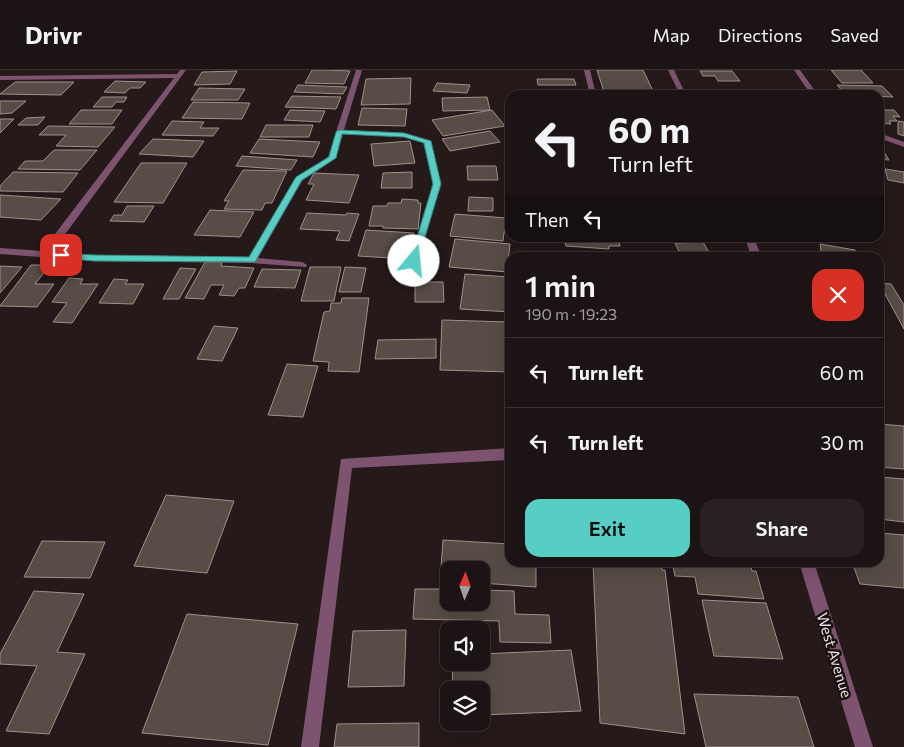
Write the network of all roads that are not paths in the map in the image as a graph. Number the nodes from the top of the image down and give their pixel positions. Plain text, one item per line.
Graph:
1 (359, 70) edge
2 (587, 70) edge
3 (671, 70) edge
4 (797, 70) edge
5 (181, 73) edge
6 (0, 78) edge
7 (592, 90) edge
8 (681, 90) edge
9 (811, 90) edge
10 (339, 132) junction
11 (884, 137) edge
12 (904, 145) edge
13 (0, 251) edge
14 (45, 254) junction
15 (252, 260) junction
16 (414, 261) dead end
17 (302, 265) dead end
18 (505, 454) edge
19 (808, 567) edge
20 (310, 747) edge
21 (864, 747) edge

1 - 10 street
2 - 7 street
3 - 8 street
4 - 9 street
5 - 6 street
5 - 14 street
10 - 15 street
10 - 16 street
11 - 12 street
13 - 14 street
14 - 15 street
15 - 17 street
18 - 20 street
19 - 21 street, West Avenue

